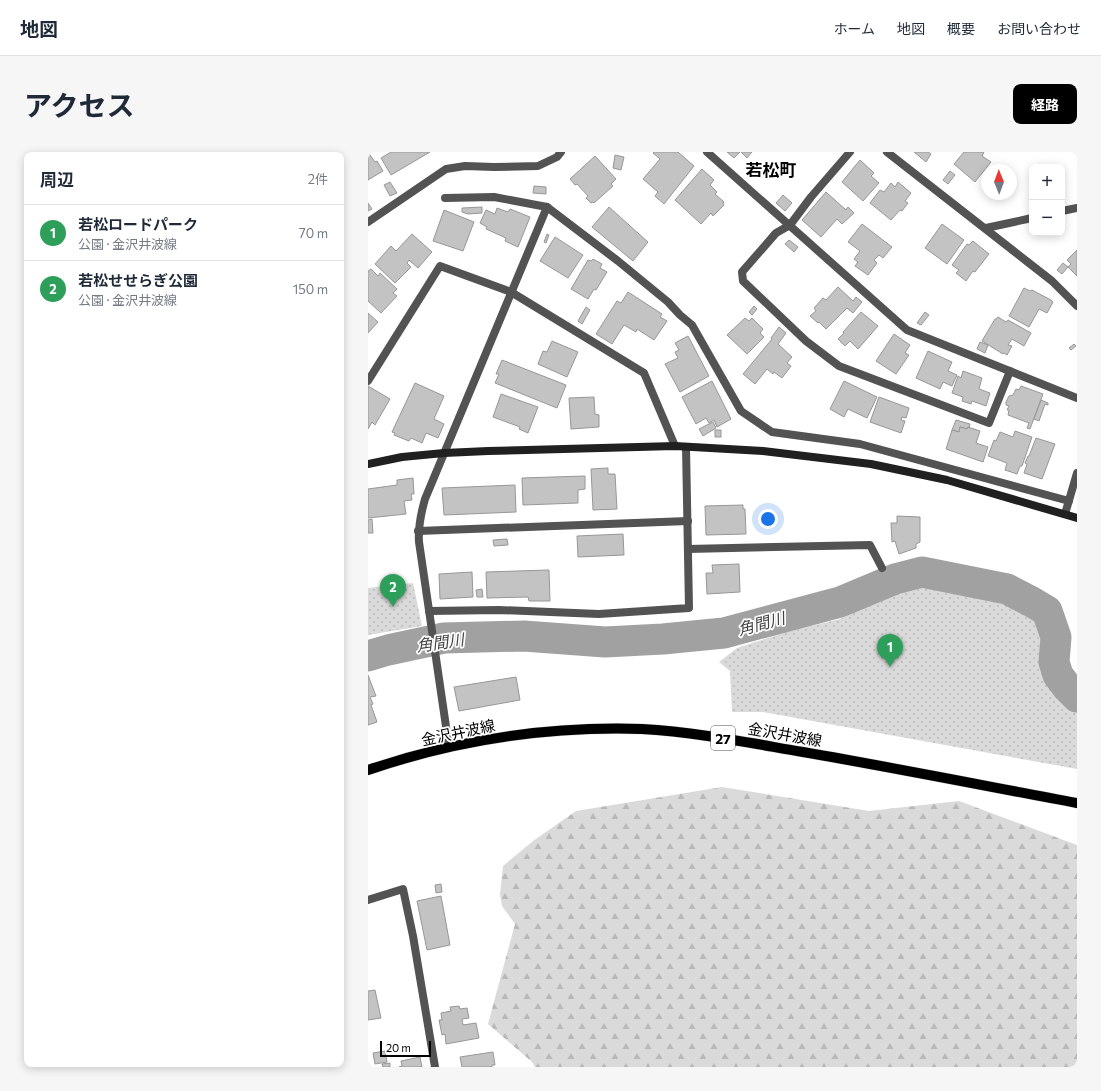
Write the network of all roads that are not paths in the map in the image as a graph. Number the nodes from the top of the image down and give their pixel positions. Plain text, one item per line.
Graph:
1 (561, 152) edge
2 (707, 152) edge
3 (850, 152) edge
4 (887, 152) edge
5 (445, 198) dead end
6 (547, 207) junction
7 (1077, 208) edge
8 (1065, 210) edge
9 (1029, 219) edge
10 (368, 222) edge
11 (790, 225) junction
12 (986, 228) junction
13 (511, 292) junction
14 (1077, 306) edge
15 (1010, 371) junction
16 (368, 381) edge
17 (1077, 398) edge
18 (675, 446) junction
19 (686, 447) junction
20 (444, 453) junction
21 (368, 464) edge
22 (1077, 473) edge
23 (1069, 501) junction
24 (1065, 514) junction
25 (1077, 518) edge
26 (688, 521) junction
27 (418, 531) junction
28 (688, 549) junction
29 (882, 568) dead end
30 (429, 611) junction
31 (449, 747) junction
32 (368, 770) edge
33 (1077, 803) edge
34 (368, 900) edge
35 (435, 1067) edge

1 - 10 street
2 - 11 street
3 - 11 street
4 - 12 street
5 - 6 street
6 - 13 street
6 - 23 street
7 - 8 street
9 - 12 street
11 - 15 street
11 - 15 street
12 - 14 street
13 - 16 street
13 - 18 street
13 - 20 street
15 - 17 street
18 - 19 street
18 - 20 street
19 - 24 street
19 - 26 street
20 - 21 street
20 - 27 street
22 - 23 street
23 - 24 street
24 - 25 street
26 - 27 street
26 - 28 street
27 - 30 street
28 - 29 street
28 - 30 street
30 - 31 street
31 - 32 main road, 金沢井波線 / 27
31 - 33 main road, 金沢井波線 / 27
34 - 35 street

